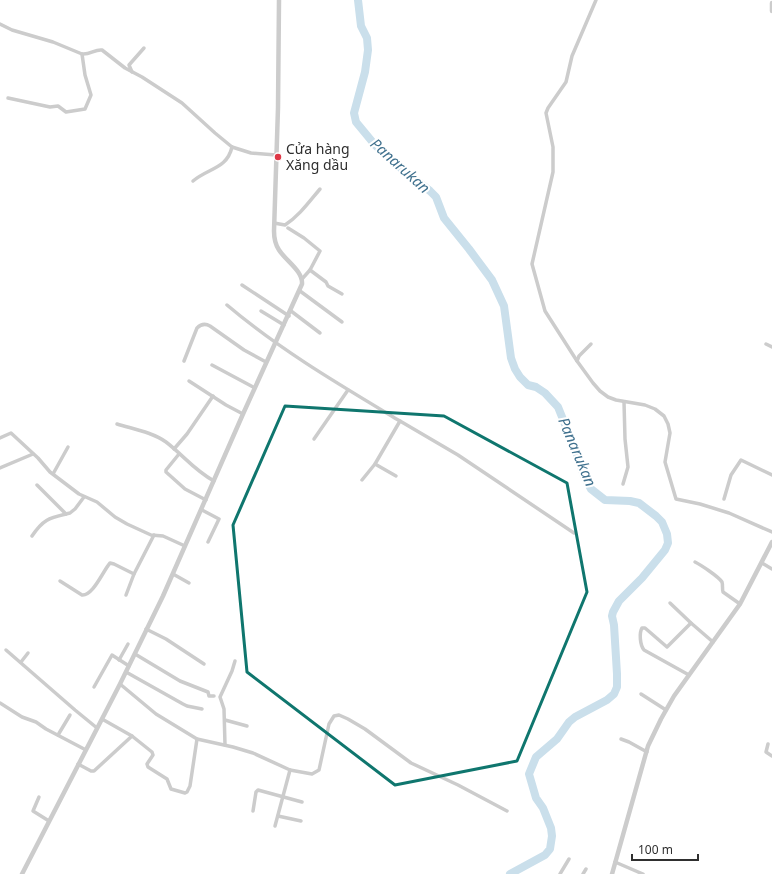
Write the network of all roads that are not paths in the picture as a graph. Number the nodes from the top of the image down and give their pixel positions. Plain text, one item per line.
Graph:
1 (279, 0) edge
2 (596, 0) edge
3 (772, 3) edge
4 (772, 11) edge
5 (0, 24) edge
6 (144, 48) dead end
7 (82, 54) junction
8 (133, 73) junction
9 (8, 98) dead end
10 (232, 147) junction
11 (276, 155) junction
12 (193, 181) dead end
13 (320, 189) dead end
14 (274, 223) junction
15 (288, 228) dead end
16 (310, 270) junction
17 (302, 279) junction
18 (242, 285) dead end
19 (300, 291) junction
20 (342, 294) dead end
21 (227, 305) dead end
22 (261, 311) dead end
23 (291, 311) junction
24 (289, 316) junction
25 (342, 322) dead end
26 (284, 325) junction
27 (320, 333) dead end
28 (276, 342) junction
29 (591, 344) dead end
30 (766, 344) dead end
31 (772, 347) edge
32 (184, 361) dead end
33 (577, 361) junction
34 (266, 362) junction
35 (212, 365) dead end
36 (189, 381) dead end
37 (255, 388) junction
38 (348, 390) junction
39 (213, 396) junction
40 (624, 402) junction
41 (243, 414) junction
42 (400, 421) junction
43 (117, 424) dead end
44 (0, 438) edge
45 (314, 438) dead end
46 (68, 447) dead end
47 (174, 449) junction
48 (33, 454) junction
49 (179, 454) junction
50 (376, 464) junction
51 (0, 468) edge
52 (53, 474) junction
53 (772, 475) edge
54 (396, 476) dead end
55 (362, 480) dead end
56 (214, 481) junction
57 (623, 484) dead end
58 (37, 485) dead end
59 (84, 497) junction
60 (724, 499) dead end
61 (206, 500) junction
62 (202, 510) junction
63 (66, 514) junction
64 (772, 532) edge
65 (574, 533) dead end
66 (154, 535) junction
67 (32, 536) dead end
68 (208, 542) dead end
69 (772, 542) edge
70 (185, 546) junction
71 (695, 562) dead end
72 (762, 562) junction
73 (772, 569) edge
74 (134, 574) junction
75 (173, 574) junction
76 (60, 581) dead end
77 (189, 583) dead end
78 (126, 595) dead end
79 (670, 603) dead end
80 (740, 604) junction
81 (690, 623) junction
82 (146, 629) junction
83 (713, 642) junction
84 (128, 644) dead end
85 (6, 650) dead end
86 (28, 653) dead end
87 (135, 654) junction
88 (119, 660) junction
89 (235, 661) dead end
90 (21, 662) junction
91 (204, 664) dead end
92 (129, 666) junction
93 (126, 672) junction
94 (689, 675) junction
95 (120, 684) junction
96 (94, 687) dead end
97 (641, 694) dead end
98 (214, 696) dead end
99 (0, 703) edge
100 (202, 709) dead end
101 (666, 710) junction
102 (70, 716) dead end
103 (102, 718) junction
104 (225, 720) junction
105 (247, 726) dead end
106 (97, 728) junction
107 (58, 735) junction
108 (132, 736) junction
109 (197, 739) junction
110 (621, 739) dead end
111 (768, 744) dead end
112 (225, 745) junction
113 (86, 750) junction
114 (647, 752) junction
115 (772, 756) edge
116 (78, 764) junction
117 (290, 770) junction
118 (39, 797) dead end
119 (283, 798) junction
120 (302, 802) dead end
121 (252, 811) dead end
122 (507, 811) dead end
123 (278, 816) junction
124 (49, 821) junction
125 (301, 821) dead end
126 (275, 826) dead end
127 (569, 859) dead end
128 (615, 862) junction
129 (586, 869) dead end
130 (22, 874) edge
131 (560, 874) edge
132 (583, 874) edge
133 (612, 874) edge
134 (643, 874) edge

1 - 11 street
2 - 33 street
3 - 4 street
5 - 7 street
6 - 8 street
7 - 8 street
7 - 9 street
8 - 10 street
10 - 11 street
10 - 12 street
11 - 14 street
13 - 14 street
14 - 17 street
15 - 16 street
16 - 17 street
16 - 20 street
17 - 19 street
18 - 24 street
19 - 23 street
19 - 25 street
21 - 28 street
22 - 26 street
23 - 24 street
23 - 27 street
24 - 26 street
26 - 28 street
28 - 34 street
28 - 38 street
29 - 33 street
30 - 31 street
32 - 34 street
33 - 40 street
34 - 37 street
35 - 37 street
36 - 39 street
37 - 41 street
38 - 42 street
38 - 45 street
39 - 41 street
39 - 47 street
40 - 57 street
40 - 64 street
41 - 56 street
42 - 50 street
42 - 65 street
43 - 47 street
44 - 48 street
46 - 52 street
47 - 49 street
48 - 51 street
48 - 52 street
49 - 56 street
49 - 61 street
50 - 54 street
50 - 55 street
52 - 59 street
53 - 60 street
56 - 61 street
58 - 63 street
59 - 63 street
59 - 66 street
61 - 62 street
62 - 68 street
62 - 70 street
63 - 67 street
66 - 70 street
66 - 74 street
69 - 72 street
70 - 75 street
71 - 80 street
72 - 73 street
72 - 80 street
74 - 76 street
74 - 78 street
75 - 77 street
75 - 82 street
79 - 81 street
80 - 83 street
81 - 83 street
81 - 94 street
82 - 87 street
82 - 91 street
83 - 94 street
84 - 88 street
85 - 90 street
86 - 90 street
87 - 92 street
87 - 98 street
88 - 92 street
88 - 96 street
89 - 104 street
90 - 106 street
92 - 93 street
93 - 95 street
93 - 100 street
94 - 101 street
95 - 103 street
95 - 109 street
97 - 101 street
99 - 107 street
101 - 114 street
102 - 107 street
103 - 106 street
103 - 108 street
104 - 105 street
104 - 112 street
106 - 113 street
107 - 113 street
108 - 109 street
108 - 116 street
109 - 112 street
110 - 114 street
111 - 115 street
112 - 117 street
113 - 116 street
114 - 128 street
116 - 124 street
117 - 119 street
117 - 122 street
118 - 124 street
119 - 120 street
119 - 121 street
119 - 123 street
123 - 125 street
123 - 126 street
124 - 130 street
127 - 131 street
128 - 133 street
128 - 134 street
129 - 132 street

